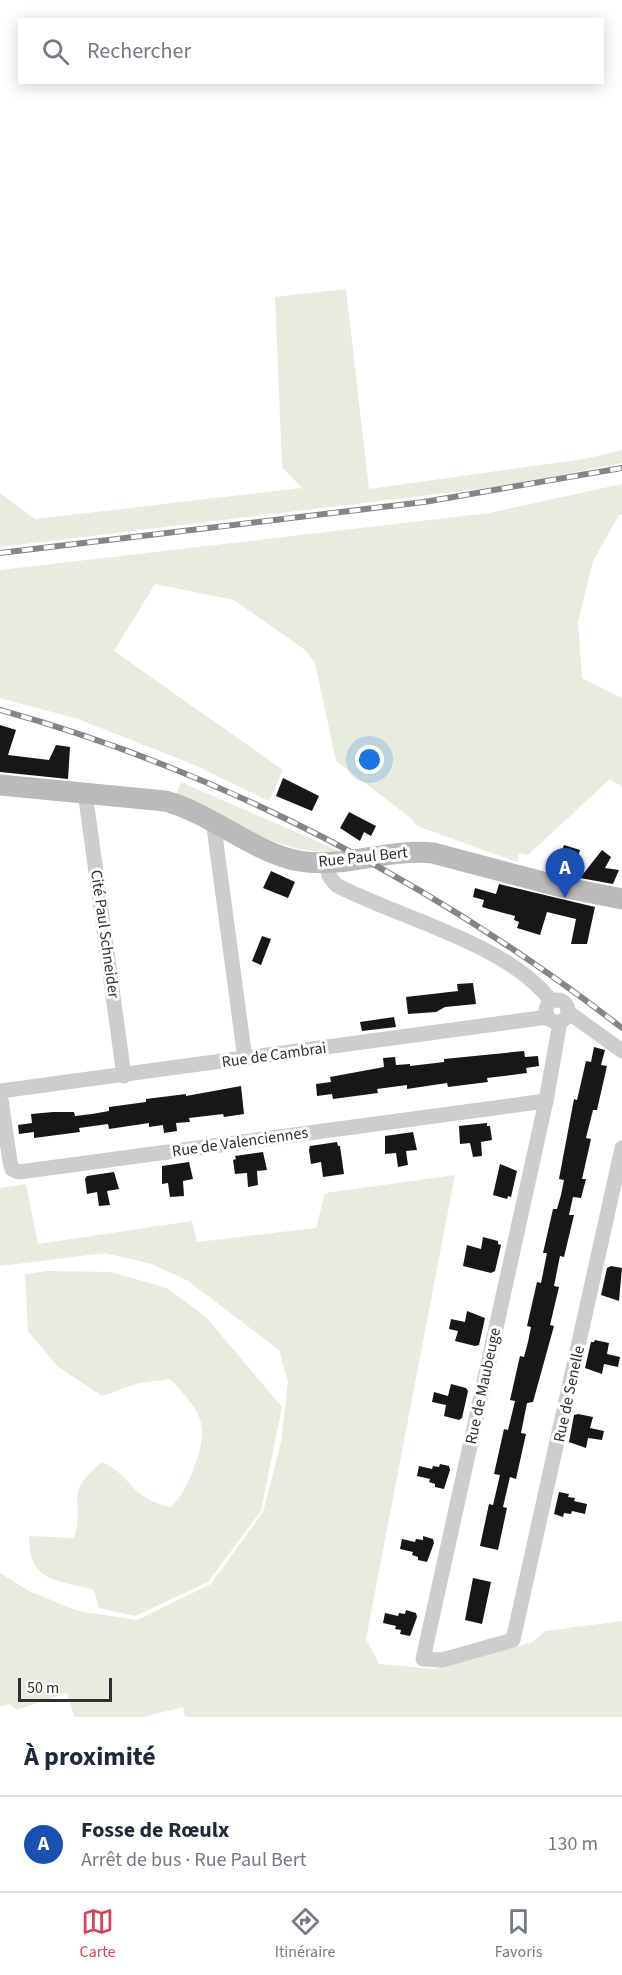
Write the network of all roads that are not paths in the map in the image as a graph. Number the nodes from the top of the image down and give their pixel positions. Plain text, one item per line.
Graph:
1 (0, 785) edge
2 (85, 792) junction
3 (213, 820) junction
4 (326, 862) junction
5 (622, 899) edge
6 (557, 1013) junction
7 (622, 1051) edge
8 (245, 1059) junction
9 (124, 1076) junction
10 (0, 1092) edge
11 (546, 1101) junction
12 (622, 1148) edge
13 (513, 1640) joint

1 - 2 street, Rue Paul Bert
2 - 3 street, Rue Paul Bert
2 - 9 street, Cité Paul Schneider
3 - 4 street, Rue Paul Bert
3 - 8 street
4 - 5 street, Rue Paul Bert
4 - 6 street
6 - 7 street
6 - 8 street, Rue de Cambrai
6 - 11 street, Rue de Maubeuge
8 - 9 street, Rue de Cambrai
9 - 10 street, Rue de Cambrai
10 - 11 street, Rue de Valenciennes
11 - 13 street, Rue de Maubeuge
12 - 13 street, Rue de Senelle

